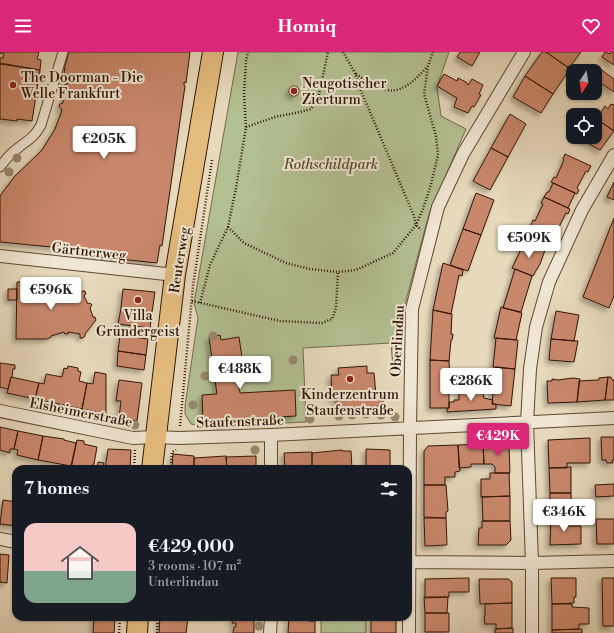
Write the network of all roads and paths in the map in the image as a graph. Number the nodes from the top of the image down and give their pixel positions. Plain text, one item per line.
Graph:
1 (63, 52) edge
2 (213, 52) edge
3 (248, 52) edge
4 (328, 52) edge
5 (343, 52) edge
6 (433, 52) edge
7 (524, 52) edge
8 (428, 66) junction
9 (355, 73) junction
10 (246, 127) junction
11 (614, 155) edge
12 (0, 166) edge
13 (416, 225) junction
14 (228, 227) junction
15 (430, 236) junction
16 (0, 256) edge
17 (338, 272) junction
18 (175, 275) junction
19 (200, 303) junction
20 (0, 411) edge
21 (181, 417) dead end
22 (614, 418) edge
23 (527, 422) junction
24 (410, 427) junction
25 (271, 435) junction
26 (156, 437) junction
27 (136, 452) dead end
28 (172, 456) dead end
29 (134, 465) edge
30 (152, 465) edge
31 (171, 465) edge
32 (271, 465) edge
33 (409, 465) edge
34 (0, 539) edge
35 (12, 541) edge
36 (614, 561) edge
37 (412, 562) edge
38 (532, 562) junction
39 (120, 621) edge
40 (138, 621) edge
41 (158, 621) edge
42 (271, 621) edge
43 (409, 621) edge
44 (119, 633) edge
45 (137, 633) edge
46 (157, 633) edge
47 (270, 633) edge
48 (409, 633) edge
49 (532, 633) edge

1 - 12 street
2 - 18 main road, Reuterweg
3 - 10 path
4 - 10 path
5 - 9 path
6 - 8 path
7 - 15 street, Oberlindau
8 - 9 path
8 - 13 path
9 - 13 path
10 - 14 path
11 - 23 street
13 - 15 path
13 - 17 path
14 - 17 path
14 - 19 path
15 - 24 street, Oberlindau
16 - 18 street, Gärtnerweg
17 - 19 path
18 - 26 main road, Reuterweg
19 - 21 path, Reuterweg
20 - 26 street, Elsheimerstraße
22 - 23 street, Staufenstraße
23 - 24 street, Staufenstraße
23 - 38 street
24 - 25 street, Staufenstraße
24 - 33 street, Oberlindau
25 - 26 street, Staufenstraße
25 - 32 street
26 - 30 main road, Reuterweg
27 - 29 path
28 - 31 path
34 - 35 street
36 - 38 street
37 - 38 street
38 - 49 street
39 - 44 path
40 - 45 main road
41 - 46 path
42 - 47 street
43 - 48 street, Oberlindau

